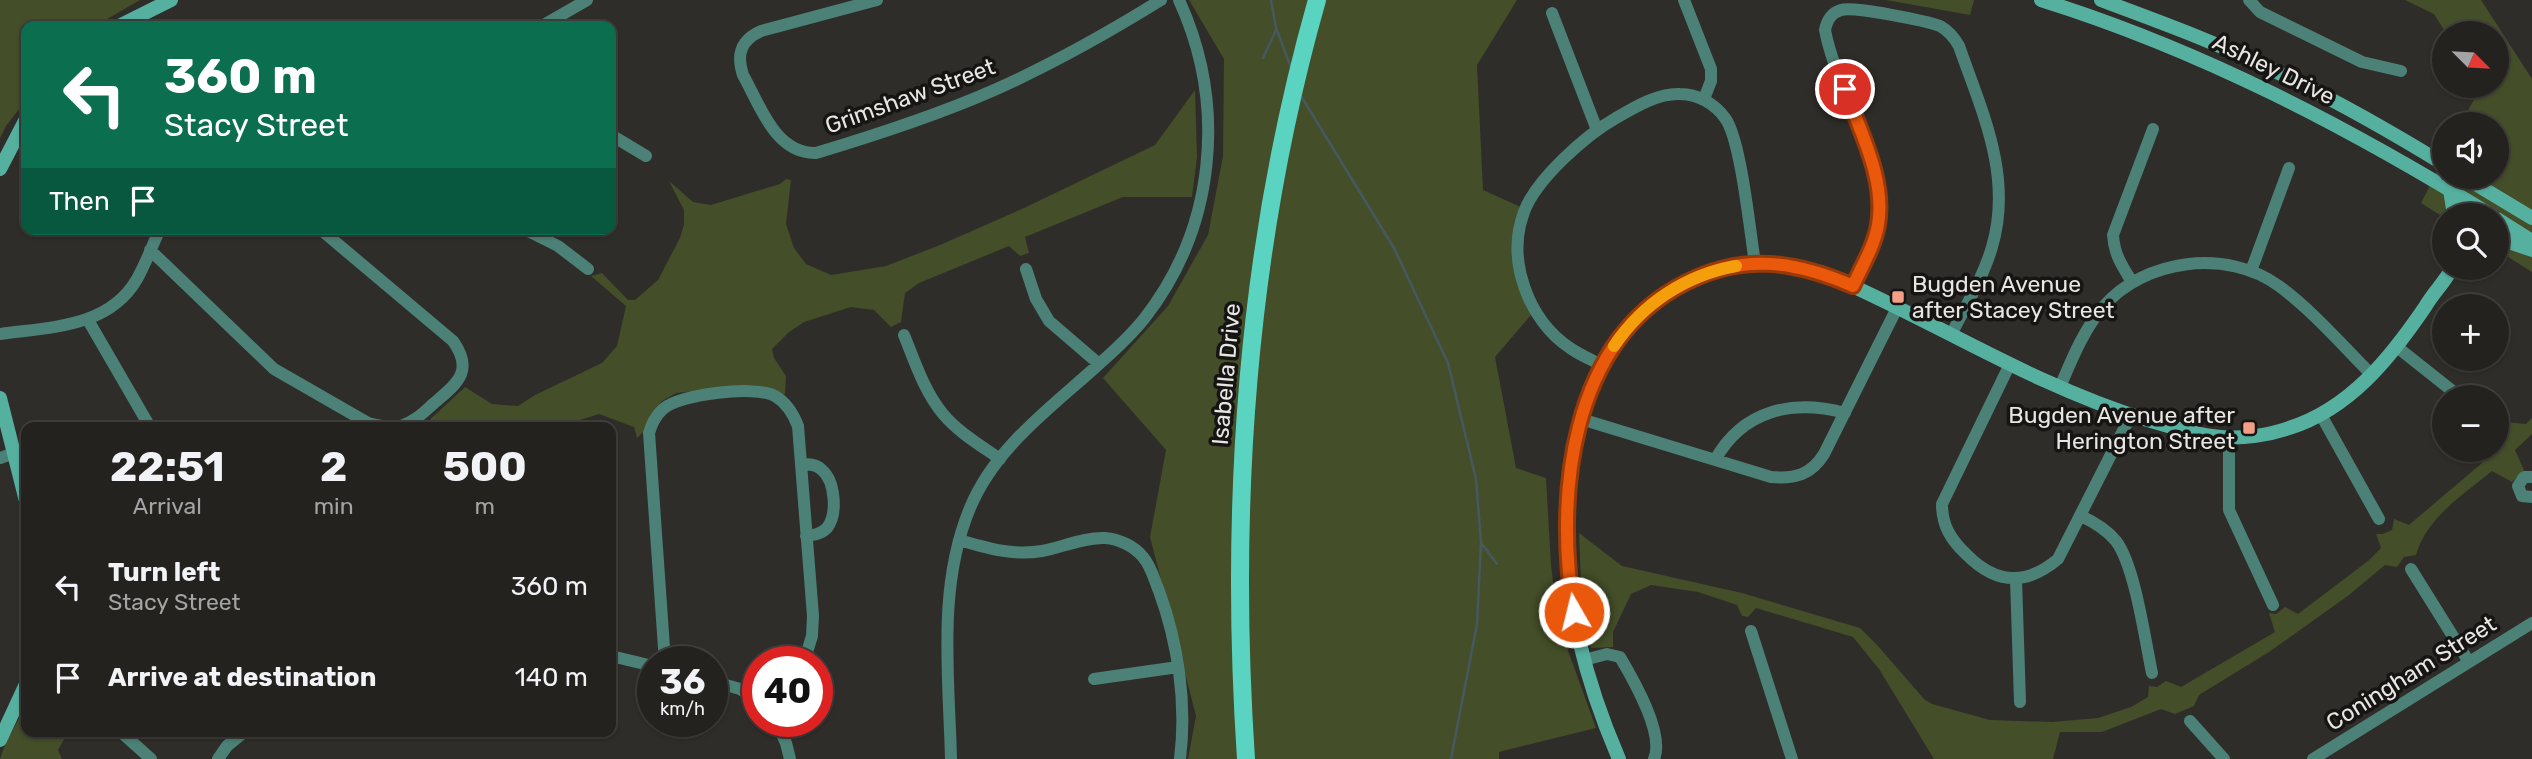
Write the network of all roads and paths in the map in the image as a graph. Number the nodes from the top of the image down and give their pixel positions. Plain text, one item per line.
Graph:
1 (171, 0) edge
2 (587, 0) edge
3 (875, 0) edge
4 (1161, 0) edge
5 (1178, 0) edge
6 (1317, 0) edge
7 (1684, 0) edge
8 (2041, 0) edge
9 (2067, 0) edge
10 (2101, 0) edge
11 (2249, 0) edge
12 (1552, 13) dead end
13 (129, 21) edge
14 (551, 21) edge
15 (2197, 57) junction
16 (2401, 71) dead end
17 (1704, 99) junction
18 (21, 129) edge
19 (2152, 129) dead end
20 (1597, 130) junction
21 (616, 138) edge
22 (646, 156) dead end
23 (2432, 157) edge
24 (2289, 168) dead end
25 (0, 169) edge
26 (2484, 189) edge
27 (2451, 190) junction
28 (2487, 191) junction
29 (2453, 203) edge
30 (2468, 203) edge
31 (2482, 203) edge
32 (2532, 218) edge
33 (2509, 227) edge
34 (157, 235) edge
35 (327, 235) edge
36 (536, 235) edge
37 (2532, 241) edge
38 (2509, 242) edge
39 (150, 250) junction
40 (2532, 250) edge
41 (1755, 263) junction
42 (588, 269) dead end
43 (1026, 269) dead end
44 (2251, 271) junction
45 (2436, 280) edge
46 (2443, 280) edge
47 (2132, 282) junction
48 (1853, 286) junction
49 (2425, 305) junction
50 (1897, 308) junction
51 (88, 320) junction
52 (0, 334) edge
53 (904, 335) dead end
54 (1951, 335) junction
55 (2397, 347) junction
56 (1099, 364) junction
57 (2010, 364) junction
58 (1603, 366) junction
59 (2372, 375) junction
60 (2445, 385) edge
61 (2060, 387) junction
62 (0, 398) edge
63 (1845, 413) junction
64 (2132, 415) junction
65 (2321, 415) junction
66 (1581, 419) junction
67 (147, 422) edge
68 (365, 422) edge
69 (410, 422) edge
70 (2229, 438) junction
71 (7, 455) edge
72 (1000, 458) junction
73 (1715, 460) junction
74 (801, 464) junction
75 (2532, 477) edge
76 (21, 489) edge
77 (2532, 497) edge
78 (2081, 516) junction
79 (2379, 519) dead end
80 (806, 536) junction
81 (959, 540) junction
82 (2412, 569) dead end
83 (2016, 579) junction
84 (2273, 605) dead end
85 (2532, 623) edge
86 (1751, 631) dead end
87 (664, 646) edge
88 (809, 646) edge
89 (616, 657) edge
90 (1584, 660) junction
91 (637, 662) edge
92 (2469, 662) junction
93 (1178, 667) junction
94 (2152, 673) dead end
95 (1094, 679) dead end
96 (21, 696) edge
97 (2020, 702) dead end
98 (2190, 721) dead end
99 (5, 722) edge
100 (127, 737) edge
101 (238, 737) edge
102 (783, 737) edge
103 (0, 740) edge
104 (151, 759) edge
105 (218, 759) edge
106 (790, 759) edge
107 (951, 759) edge
108 (1180, 759) edge
109 (1246, 759) edge
110 (1619, 759) edge
111 (1654, 759) edge
112 (1792, 759) edge
113 (2224, 759) edge
114 (2313, 759) edge

1 - 13 street
2 - 14 street
3 - 4 street, Grimshaw Street
5 - 56 street
6 - 109 main road, Isabella Drive
7 - 17 street
8 - 15 street, Ashley Drive
9 - 15 street
10 - 23 street, Ashley Drive
11 - 16 street
12 - 20 street
15 - 27 street, Ashley Drive
17 - 20 street
17 - 41 street
18 - 25 street
19 - 47 street
20 - 58 street
21 - 22 street
24 - 44 street
26 - 28 street
27 - 29 street
27 - 30 street, Ashley Drive
28 - 31 street
28 - 32 street
33 - 37 street
34 - 39 street
35 - 69 street
36 - 42 street
38 - 40 street
39 - 51 street
39 - 68 street
41 - 48 street
41 - 58 street
43 - 56 street
44 - 47 street
44 - 59 street
45 - 49 street
46 - 49 street
47 - 61 street
48 - 50 street
48 - 54 street
49 - 55 street
50 - 54 street
50 - 63 street
51 - 52 street
51 - 67 street
53 - 72 street
54 - 57 street
55 - 59 street
55 - 60 street
56 - 72 street
57 - 61 street
57 - 83 street
58 - 66 street
59 - 65 street
61 - 64 street
62 - 71 street
63 - 73 street
63 - 73 street
64 - 70 street
64 - 78 street
65 - 70 street
65 - 79 street
66 - 73 street
66 - 90 street
70 - 84 street
71 - 76 street
72 - 81 street
74 - 80 street
74 - 80 street
74 - 87 street
75 - 77 street
78 - 83 street
78 - 94 street
80 - 88 street
81 - 93 street
81 - 107 street
82 - 92 street
83 - 97 street
85 - 92 street, Coningham Street
86 - 112 street
89 - 91 street
90 - 110 street
90 - 111 street
92 - 114 street, Coningham Street
93 - 95 street
93 - 108 street
96 - 99 street
98 - 113 street
99 - 103 street
100 - 104 street
101 - 105 street
102 - 106 street

